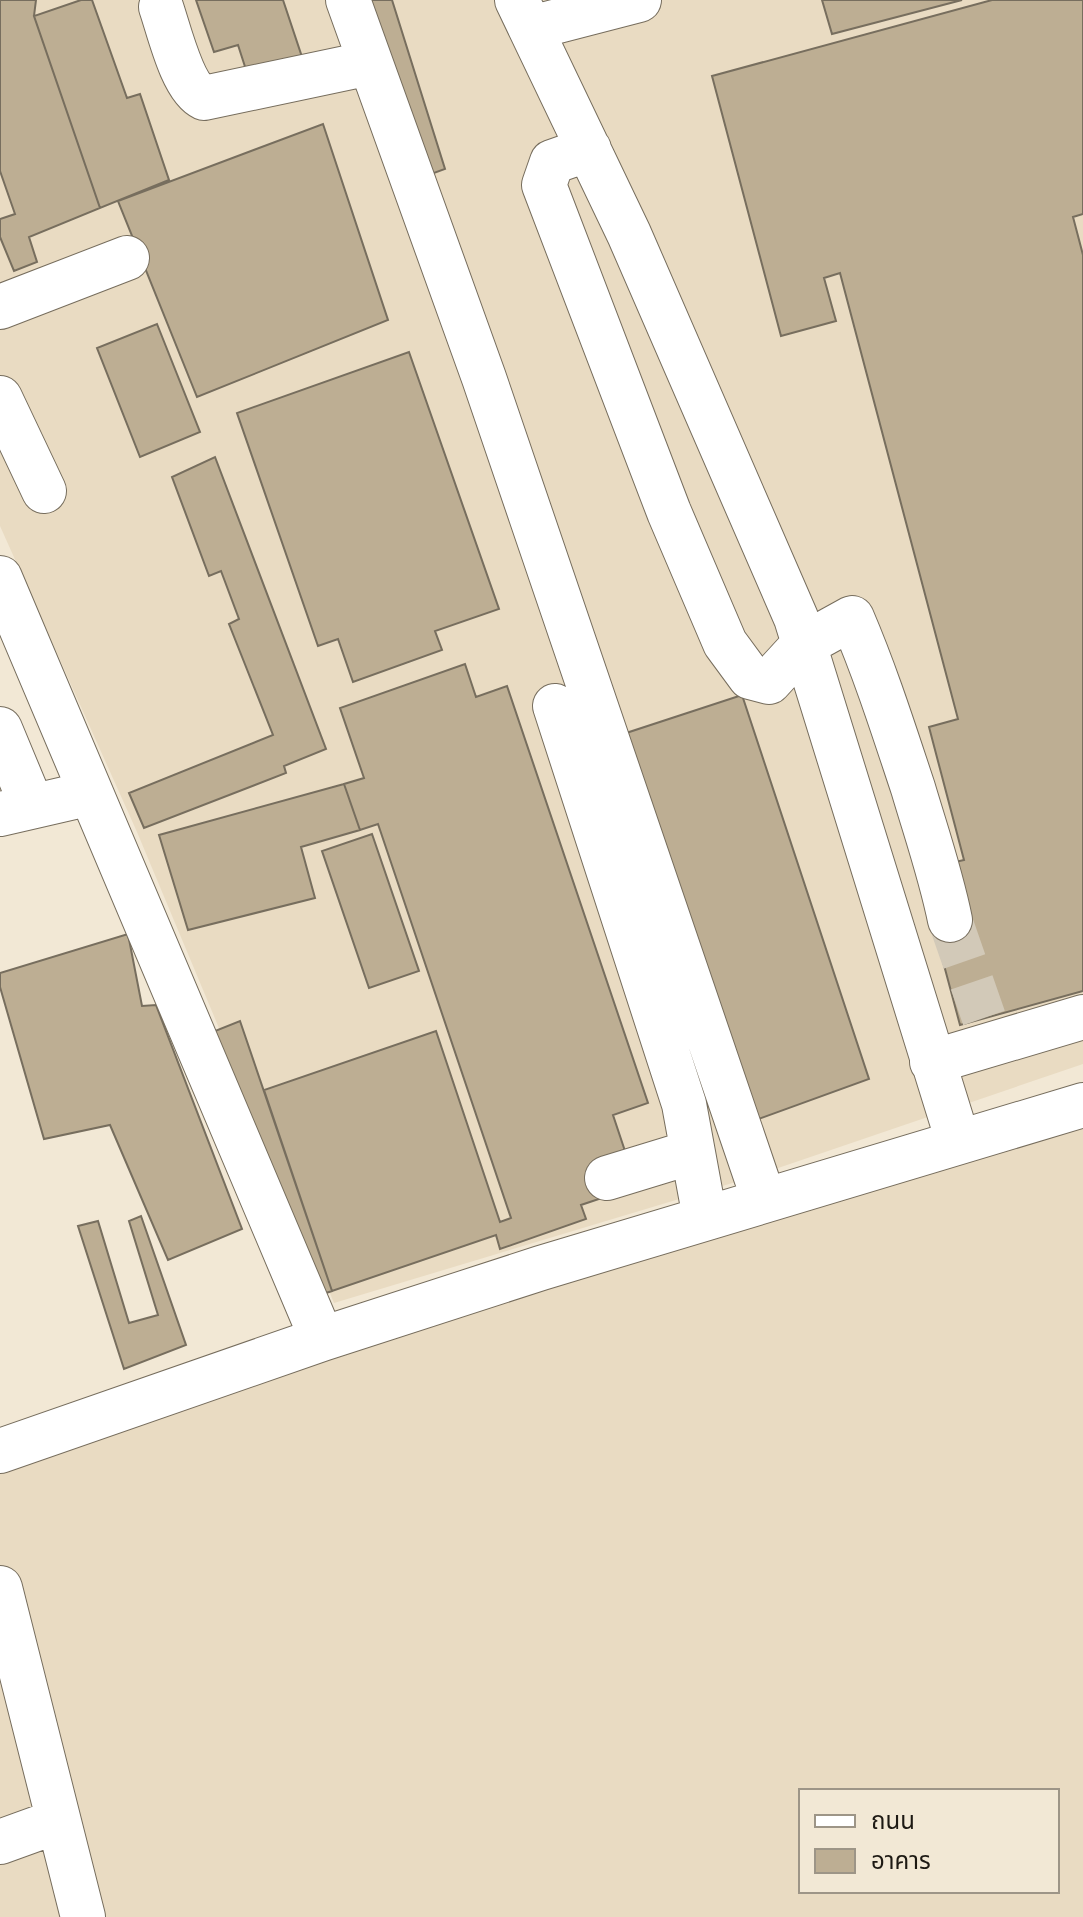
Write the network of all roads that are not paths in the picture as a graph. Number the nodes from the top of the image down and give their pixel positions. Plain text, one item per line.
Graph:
1 (348, 0) edge
2 (639, 0) edge
3 (161, 7) dead end
4 (524, 14) edge
5 (370, 63) junction
6 (589, 149) junction
7 (127, 258) dead end
8 (0, 307) edge
9 (0, 398) edge
10 (44, 491) dead end
11 (0, 578) edge
12 (803, 645) junction
13 (555, 706) dead end
14 (0, 729) edge
15 (91, 793) junction
16 (16, 810) edge
17 (885, 906) junction
18 (1083, 1017) edge
19 (932, 1062) junction
20 (1083, 1105) edge
21 (958, 1141) junction
22 (692, 1152) junction
23 (607, 1178) dead end
24 (764, 1200) junction
25 (705, 1218) junction
26 (322, 1339) junction
27 (0, 1451) edge
28 (0, 1588) edge
29 (58, 1821) junction
30 (0, 1842) edge
31 (83, 1917) edge

1 - 5 street
2 - 4 street
3 - 5 street
4 - 6 street
5 - 24 street
6 - 12 street
6 - 12 street
7 - 8 street
9 - 10 street
11 - 15 street
12 - 17 street
12 - 17 street
13 - 22 street
14 - 16 street
15 - 16 street
15 - 26 street
17 - 19 street
18 - 19 street
19 - 21 street
20 - 21 street
21 - 24 street
22 - 23 street
22 - 25 street
24 - 25 street
25 - 26 street
26 - 27 street
28 - 29 street
29 - 30 street
29 - 31 street

